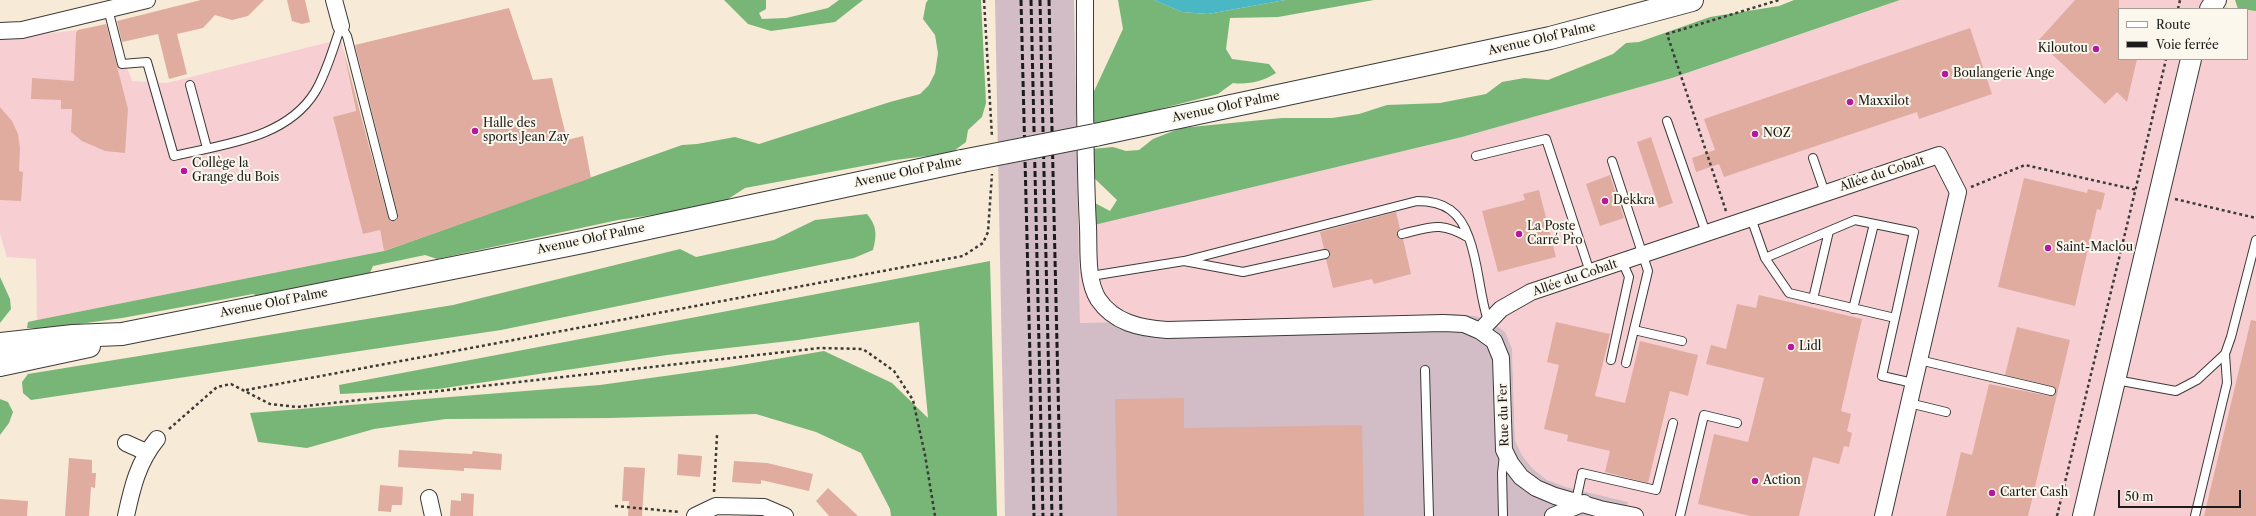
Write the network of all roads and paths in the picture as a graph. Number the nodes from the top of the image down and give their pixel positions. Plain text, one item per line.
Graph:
1 (147, 0) edge
2 (334, 0) edge
3 (984, 0) edge
4 (1085, 0) edge
5 (1692, 0) edge
6 (1779, 0) edge
7 (108, 9) junction
8 (341, 26) junction
9 (0, 31) edge
10 (2166, 60) edge
11 (2191, 60) edge
12 (190, 85) dead end
13 (1667, 121) dead end
14 (992, 142) dead end
15 (207, 148) junction
16 (1476, 156) dead end
17 (1813, 158) dead end
18 (1612, 161) dead end
19 (992, 172) dead end
20 (2136, 190) junction
21 (1958, 192) junction
22 (1825, 193) junction
23 (2158, 195) junction
24 (393, 216) dead end
25 (1751, 218) junction
26 (2256, 218) edge
27 (1874, 224) junction
28 (1730, 225) junction
29 (1830, 231) junction
30 (1706, 233) junction
31 (1402, 234) dead end
32 (1469, 238) junction
33 (2256, 240) edge
34 (1325, 254) dead end
35 (1642, 254) junction
36 (1765, 258) junction
37 (1184, 261) junction
38 (1622, 261) junction
39 (1590, 272) junction
40 (1091, 276) junction
41 (1813, 299) junction
42 (1853, 309) junction
43 (1895, 318) junction
44 (1484, 326) junction
45 (1634, 330) junction
46 (122, 334) junction
47 (1682, 341) dead end
48 (0, 344) edge
49 (2225, 354) junction
50 (1611, 360) dead end
51 (1919, 360) junction
52 (1626, 363) dead end
53 (0, 365) edge
54 (1425, 370) dead end
55 (2116, 380) junction
56 (1913, 383) junction
57 (246, 390) junction
58 (2051, 391) dead end
59 (1909, 403) junction
60 (1946, 412) dead end
61 (1673, 423) dead end
62 (1737, 423) dead end
63 (717, 435) dead end
64 (157, 440) joint
65 (126, 443) dead end
66 (1504, 450) junction
67 (146, 452) junction
68 (429, 498) dead end
69 (1580, 502) junction
70 (615, 506) dead end
71 (716, 506) junction
72 (126, 516) edge
73 (433, 516) edge
74 (695, 516) edge
75 (785, 516) edge
76 (935, 516) edge
77 (1428, 516) edge
78 (1503, 516) edge
79 (1553, 516) edge
80 (1635, 516) edge
81 (1680, 516) edge
82 (1883, 516) edge
83 (2057, 516) edge
84 (2083, 516) edge
85 (2195, 516) edge

1 - 7 street
2 - 8 street
3 - 14 path
4 - 40 street
5 - 46 main road, Avenue Olof Palme, bridge
6 - 28 path
7 - 9 street
7 - 15 lane
8 - 15 lane
8 - 24 lane
10 - 20 path
11 - 23 street
12 - 15 lane
13 - 30 lane
16 - 39 lane
17 - 22 lane
18 - 35 lane
19 - 57 path
20 - 21 path
20 - 23 path
20 - 83 path
21 - 22 street, Allée du Cobalt
21 - 51 street
22 - 25 street, Allée du Cobalt
23 - 26 path
23 - 55 street
25 - 28 street, Allée du Cobalt
25 - 36 lane
27 - 29 lane
27 - 42 lane
27 - 43 lane
28 - 30 street, Allée du Cobalt
29 - 36 lane
29 - 41 lane
30 - 35 street, Allée du Cobalt
31 - 32 lane
32 - 37 lane
32 - 44 lane
33 - 49 lane
34 - 37 lane
35 - 38 street, Allée du Cobalt
35 - 45 lane
36 - 41 lane
37 - 40 lane
38 - 39 street, Allée du Cobalt
38 - 50 lane
39 - 44 street, Allée du Cobalt
40 - 44 street
41 - 42 lane
42 - 43 lane
43 - 56 lane
44 - 66 street, Rue du Fer
45 - 47 lane
45 - 52 lane
46 - 48 main road, Avenue Olof Palme
46 - 53 main road, Avenue Olof Palme
49 - 55 lane
49 - 85 lane
51 - 56 street
51 - 58 lane
54 - 77 lane
55 - 84 street
56 - 59 street
57 - 64 path
57 - 76 path
59 - 60 lane
59 - 82 street
61 - 69 lane
62 - 81 lane
63 - 71 path
64 - 67 street
65 - 67 street
66 - 69 street, Rue du Fer
66 - 78 lane
67 - 72 street
68 - 73 street
69 - 79 street
69 - 80 street, Rue du Fer
70 - 74 path
71 - 74 street
71 - 75 street

